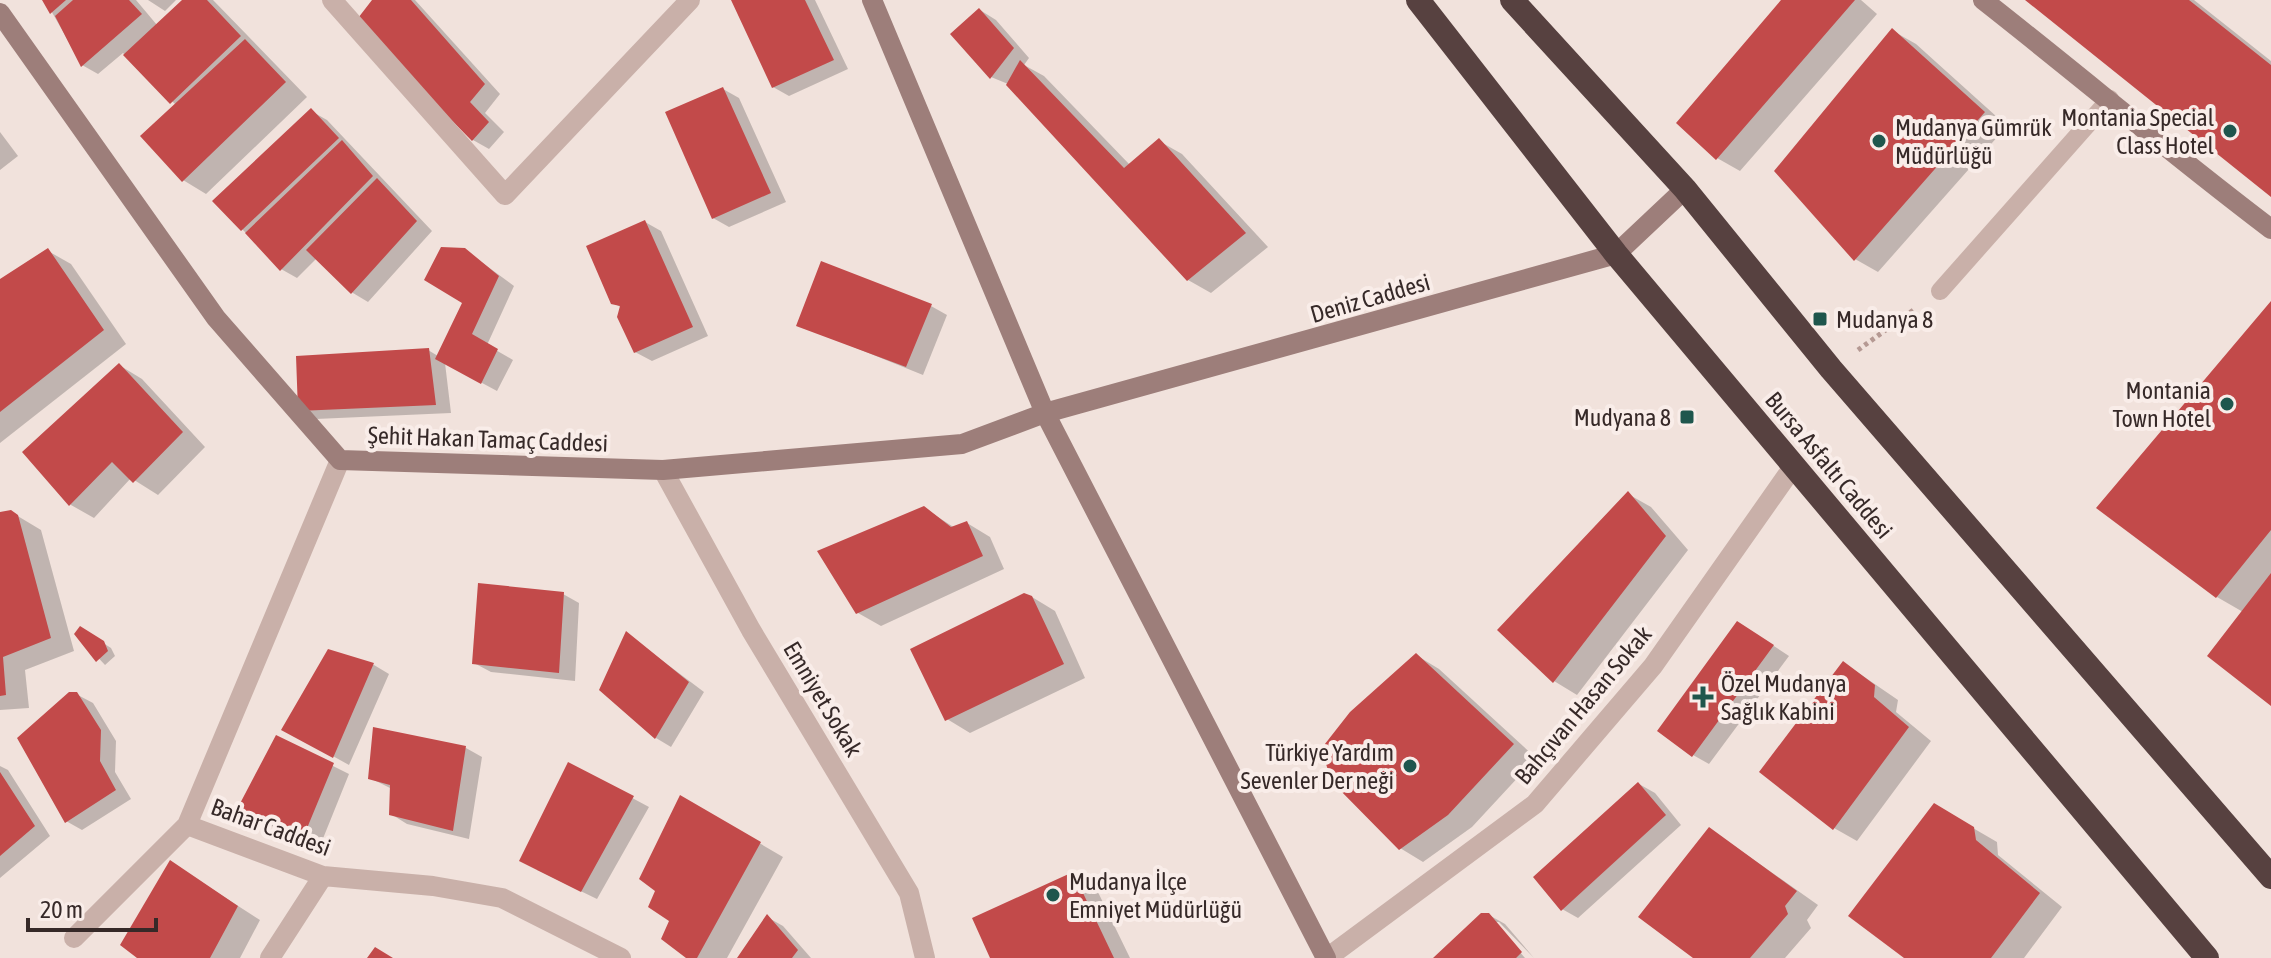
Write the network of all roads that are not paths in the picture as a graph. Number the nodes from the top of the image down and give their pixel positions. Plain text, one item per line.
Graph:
1 (332, 0) edge
2 (690, 0) edge
3 (872, 0) edge
4 (1418, 0) edge
5 (1512, 0) edge
6 (1983, 0) edge
7 (0, 13) edge
8 (2110, 99) junction
9 (1685, 189) junction
10 (2271, 229) edge
11 (1616, 254) junction
12 (1940, 291) road end
13 (1045, 413) junction
14 (340, 460) junction
15 (1793, 467) junction
16 (663, 470) junction
17 (187, 825) junction
18 (323, 876) junction
19 (2271, 877) edge
20 (74, 938) dead end
21 (270, 958) edge
22 (621, 958) edge
23 (925, 958) edge
24 (1326, 958) edge
25 (2207, 958) edge

1 - 2 street
3 - 13 street
4 - 11 highway, Bursa Asfaltı Caddesi
5 - 9 highway
6 - 8 street
7 - 14 street, Şehit Hakan Tamaç Caddesi
8 - 10 street
8 - 12 lane
9 - 11 street, Deniz Caddesi
9 - 19 highway
11 - 13 street, Deniz Caddesi
11 - 15 highway, Bursa Asfaltı Caddesi
13 - 16 street, Şehit Hakan Tamaç Caddesi
13 - 24 street
14 - 16 street, Şehit Hakan Tamaç Caddesi
14 - 17 street, Bahar Caddesi
15 - 24 street, Bahçıvan Hasan Sokak
15 - 25 highway, Bursa Asfaltı Caddesi
16 - 23 street, Emniyet Sokak
17 - 18 street, Bahar Caddesi
17 - 20 street
18 - 21 street
18 - 22 street, Bahar Caddesi

